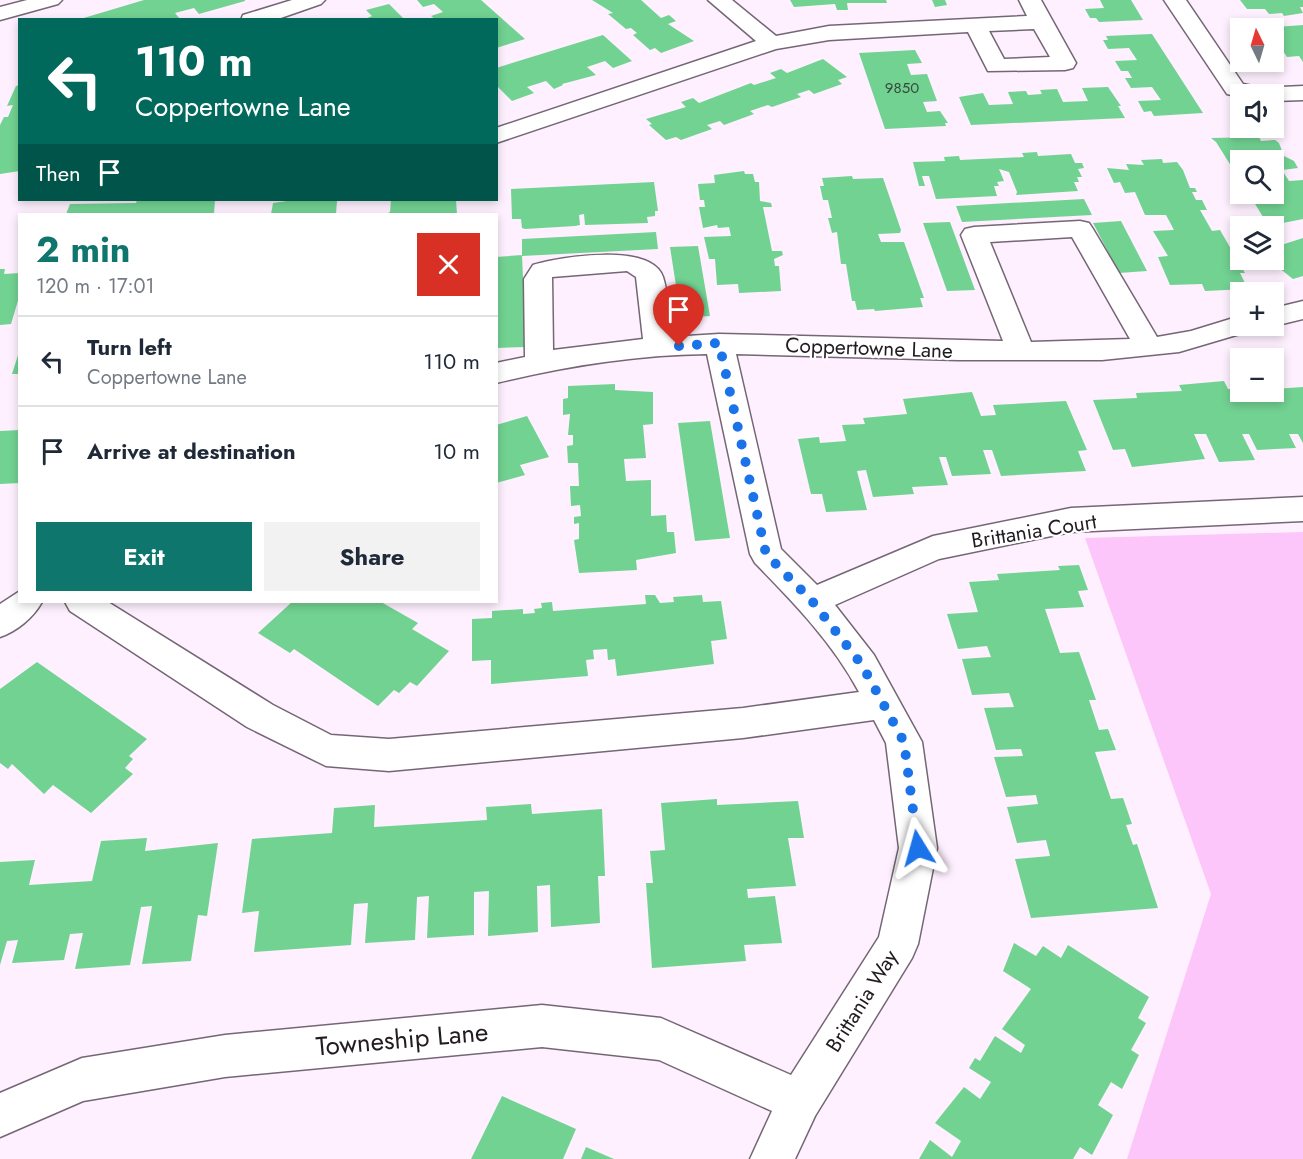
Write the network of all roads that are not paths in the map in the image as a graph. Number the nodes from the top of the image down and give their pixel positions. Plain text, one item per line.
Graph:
1 (51, 0) edge
2 (314, 0) edge
3 (718, 0) edge
4 (1030, 0) edge
5 (1175, 0) edge
6 (0, 14) edge
7 (257, 18) edge
8 (1041, 22) junction
9 (975, 26) junction
10 (772, 43) junction
11 (1232, 84) edge
12 (1303, 93) edge
13 (1284, 94) edge
14 (498, 135) edge
15 (1303, 310) edge
16 (1284, 315) edge
17 (1230, 328) edge
18 (719, 343) junction
19 (1148, 346) junction
20 (658, 347) junction
21 (1021, 351) junction
22 (539, 364) junction
23 (498, 374) edge
24 (1303, 509) edge
25 (812, 601) junction
26 (24, 603) edge
27 (84, 603) edge
28 (0, 623) edge
29 (883, 704) junction
30 (800, 1101) junction
31 (0, 1115) edge
32 (772, 1159) edge

1 - 6 street
2 - 7 street
3 - 10 street
4 - 8 street
5 - 11 street
8 - 9 street
8 - 9 street
9 - 10 street
10 - 14 street
12 - 13 street
15 - 16 street
17 - 19 street, Coppertowne Lane
18 - 20 street, Coppertowne Lane
18 - 21 street, Coppertowne Lane
18 - 25 street, Brittania Way
19 - 21 street, Coppertowne Lane
19 - 21 street
20 - 22 street, Coppertowne Lane
20 - 22 street
22 - 23 street, Coppertowne Lane
24 - 25 street, Brittania Court
25 - 29 street, Brittania Way
26 - 28 street
27 - 29 street
29 - 30 street, Brittania Way
30 - 31 street, Towneship Lane
30 - 32 street, Brittania Way

